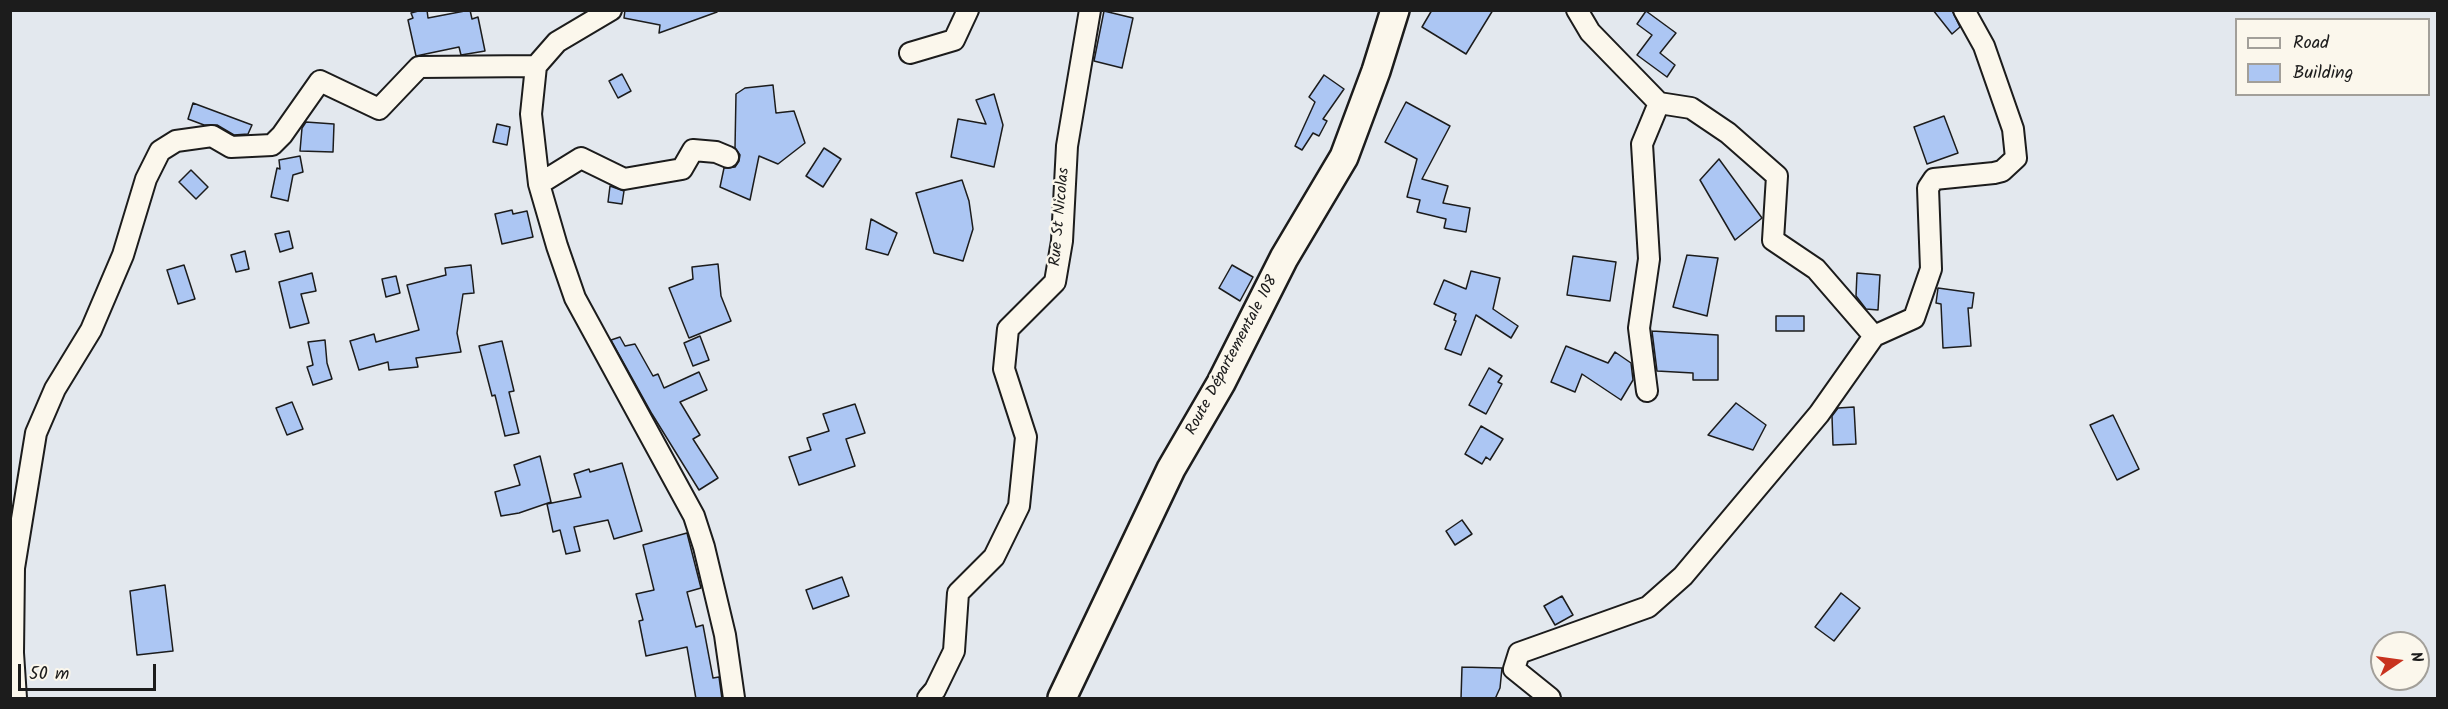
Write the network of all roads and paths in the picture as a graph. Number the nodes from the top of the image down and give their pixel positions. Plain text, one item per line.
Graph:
1 (611, 10) edge
2 (968, 10) edge
3 (1090, 10) edge
4 (1395, 10) edge
5 (1577, 10) edge
6 (1964, 10) edge
7 (910, 53) dead end
8 (536, 66) junction
9 (1659, 103) junction
10 (728, 157) dead end
11 (539, 184) junction
12 (1874, 336) junction
13 (1647, 391) dead end
14 (16, 699) edge
15 (734, 699) edge
16 (928, 699) edge
17 (1062, 699) edge
18 (1550, 699) edge

1 - 8 street
2 - 7 street
3 - 16 street, Rue St Nicolas
4 - 17 main road, Route Départementale 108
5 - 9 street
6 - 12 street
8 - 11 street
8 - 14 street
9 - 12 street
9 - 13 street
10 - 11 street
11 - 15 street
12 - 18 street

